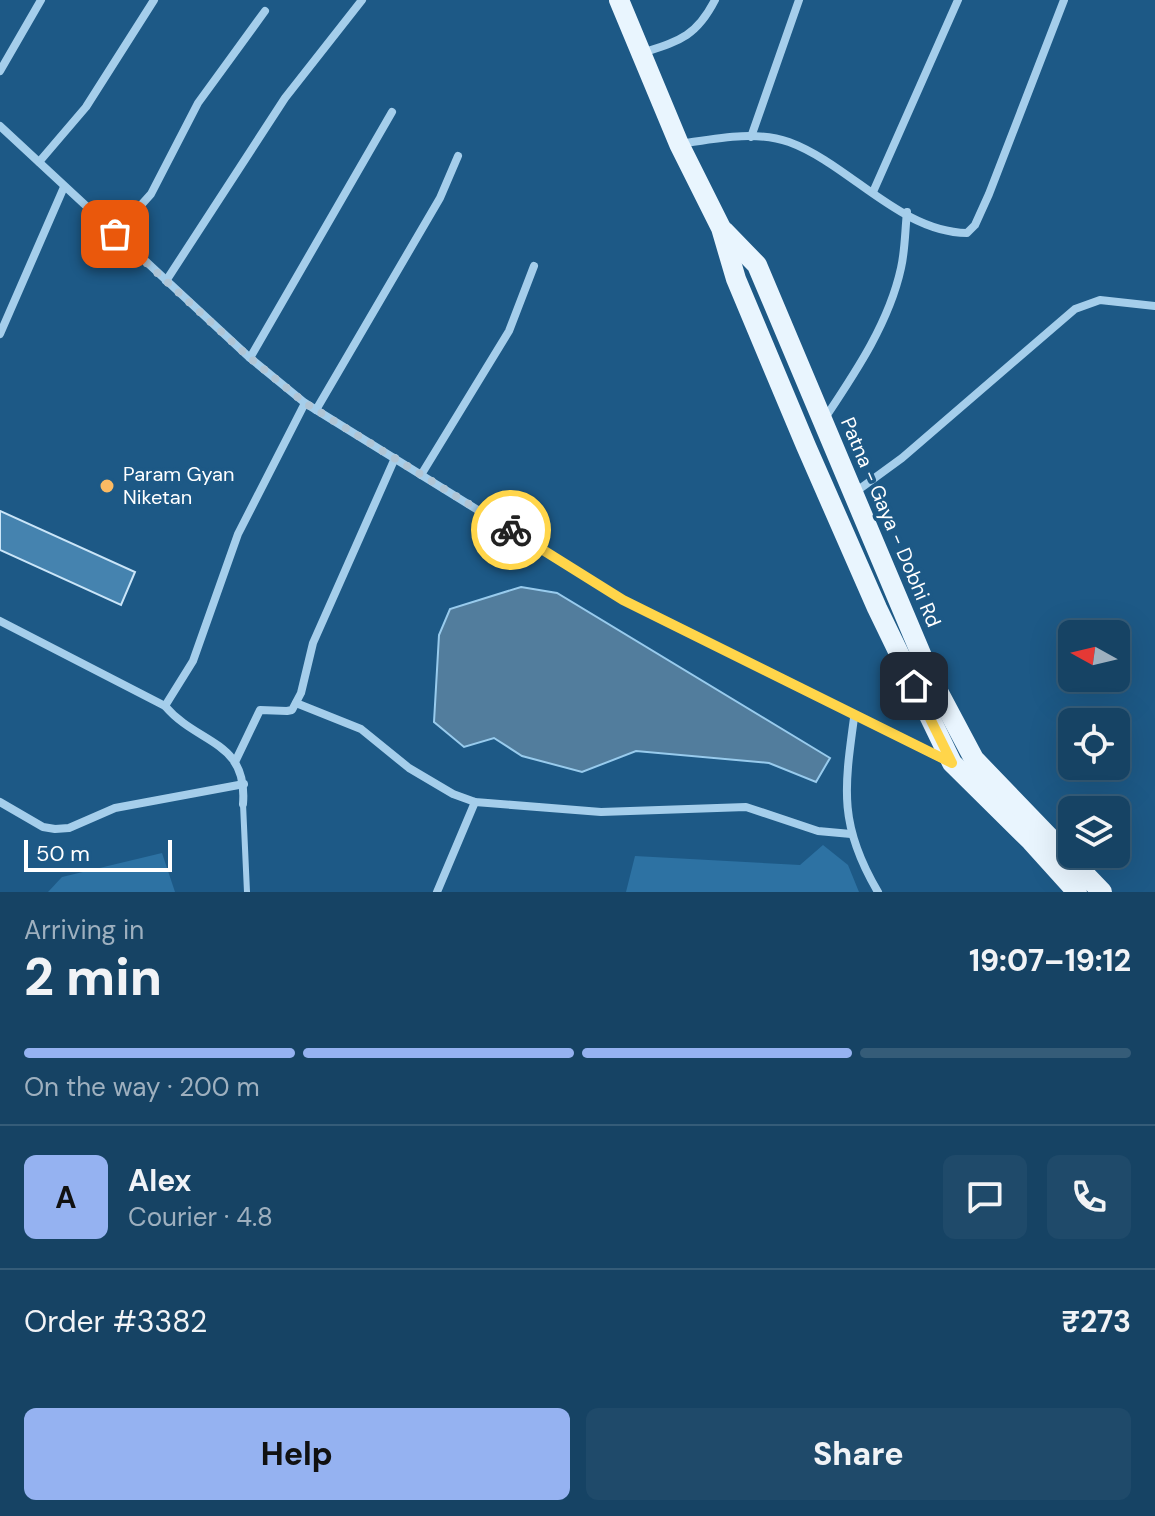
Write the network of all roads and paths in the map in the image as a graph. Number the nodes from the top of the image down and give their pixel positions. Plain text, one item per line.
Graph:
1 (41, 0) edge
2 (154, 0) edge
3 (362, 0) edge
4 (619, 0) edge
5 (715, 0) edge
6 (799, 0) edge
7 (958, 0) edge
8 (1064, 0) edge
9 (265, 11) dead end
10 (641, 53) junction
11 (0, 71) edge
12 (392, 112) dead end
13 (0, 126) edge
14 (751, 137) junction
15 (679, 144) junction
16 (458, 156) dead end
17 (39, 162) junction
18 (64, 187) junction
19 (873, 192) junction
20 (907, 212) junction
21 (721, 228) junction
22 (115, 234) junction
23 (534, 266) dead end
24 (166, 281) junction
25 (1155, 306) edge
26 (0, 334) edge
27 (250, 358) junction
28 (305, 403) junction
29 (316, 410) junction
30 (822, 422) junction
31 (395, 458) junction
32 (421, 475) junction
33 (854, 493) junction
34 (0, 621) edge
35 (296, 703) junction
36 (165, 706) junction
37 (854, 718) junction
38 (236, 760) junction
39 (952, 763) junction
40 (244, 784) junction
41 (0, 802) edge
42 (475, 802) junction
43 (243, 804) joint
44 (851, 834) junction
45 (247, 892) edge
46 (437, 892) edge
47 (878, 892) edge
48 (1077, 892) edge
49 (1102, 892) edge

1 - 11 street
2 - 17 street
3 - 24 street
4 - 10 main road, Patna - Gaya - Dobhi Rd
5 - 10 street
6 - 14 street
7 - 19 street
8 - 20 street
9 - 22 street
10 - 15 main road, Patna - Gaya - Dobhi Rd
12 - 27 street
13 - 17 street
14 - 15 street
14 - 19 street
15 - 21 main road, Patna - Gaya - Dobhi Rd
16 - 29 street
17 - 18 street
18 - 22 street
18 - 26 street
19 - 20 street
20 - 30 street
21 - 30 main road, Patna - Gaya - Dobhi Rd
21 - 39 main road, Patna - Gaya - Dobhi Rd
22 - 24 street
23 - 32 street
24 - 27 street
25 - 33 street
27 - 28 street
28 - 29 street
28 - 36 street
29 - 31 street
30 - 33 main road, Patna - Gaya - Dobhi Rd
31 - 32 street
31 - 35 street
32 - 37 street
33 - 49 main road, Patna - Gaya - Dobhi Rd
34 - 36 street
35 - 38 street
35 - 42 street
36 - 38 street
37 - 39 street
37 - 44 street
38 - 40 street
39 - 48 main road, Patna - Gaya - Dobhi Rd
40 - 41 street
40 - 43 street
42 - 44 street
42 - 46 street
43 - 45 lane
44 - 47 street

